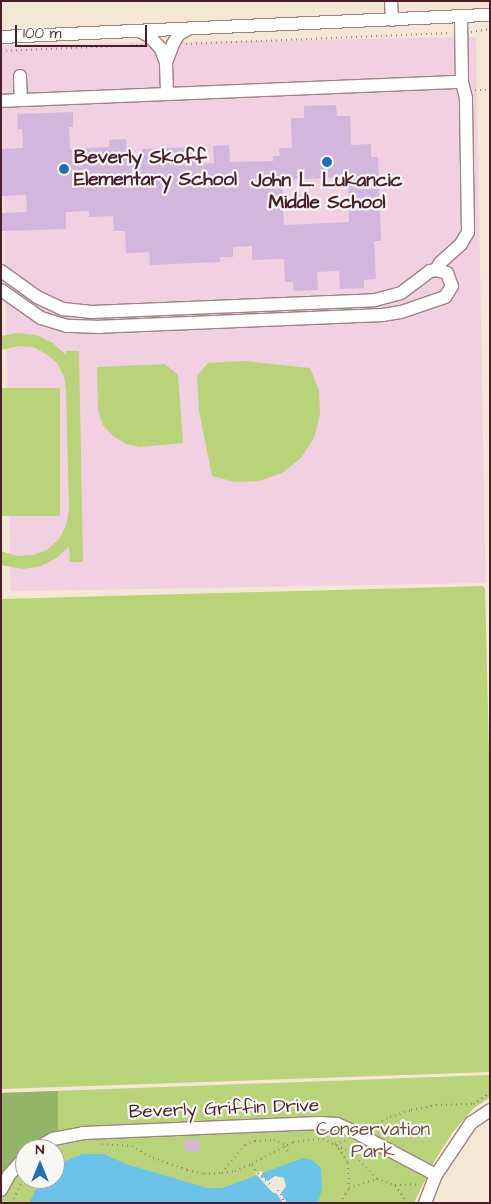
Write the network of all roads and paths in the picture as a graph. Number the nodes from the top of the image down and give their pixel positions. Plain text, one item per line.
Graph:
1 (391, 1) edge
2 (490, 15) edge
3 (462, 17) junction
4 (392, 20) junction
5 (490, 28) edge
6 (188, 29) junction
7 (139, 31) junction
8 (469, 34) junction
9 (1, 37) edge
10 (158, 44) junction
11 (173, 44) junction
12 (1, 51) edge
13 (166, 64) junction
14 (20, 76) dead end
15 (462, 82) junction
16 (472, 90) dead end
17 (490, 90) edge
18 (167, 94) junction
19 (21, 100) junction
20 (1, 101) edge
21 (1, 270) edge
22 (436, 270) junction
23 (1, 290) edge
24 (490, 1093) edge
25 (490, 1110) edge
26 (360, 1135) junction
27 (53, 1139) edge
28 (94, 1143) dead end
29 (335, 1144) junction
30 (285, 1146) junction
31 (289, 1155) dead end
32 (252, 1164) junction
33 (15, 1168) edge
34 (222, 1173) junction
35 (436, 1175) junction
36 (377, 1180) junction
37 (419, 1184) dead end
38 (271, 1185) dead end
39 (395, 1185) junction
40 (349, 1188) junction
41 (19, 1189) edge
42 (1, 1190) edge
43 (278, 1190) dead end
44 (11, 1203) edge
45 (285, 1203) edge
46 (340, 1203) edge
47 (407, 1203) edge
48 (425, 1203) edge

1 - 4 street
2 - 3 street
3 - 4 street
3 - 8 street
4 - 6 street
5 - 8 path
6 - 7 street
6 - 11 street
7 - 9 street
7 - 10 street
8 - 11 path
8 - 15 street
10 - 12 path
10 - 13 street
11 - 13 street
13 - 18 street
14 - 19 street
15 - 18 street
15 - 22 street
16 - 17 path
18 - 19 street
19 - 20 street
21 - 22 street
22 - 23 street
24 - 26 path
25 - 35 street
26 - 27 street, Beverly Griffin Drive
26 - 29 path
26 - 35 street, Beverly Griffin Drive
28 - 34 path
29 - 30 path
29 - 36 path
29 - 40 path
30 - 31 path
30 - 32 path
30 - 34 path
32 - 34 path
32 - 38 path
33 - 42 street
35 - 48 street
36 - 39 path
36 - 40 path
37 - 39 path
39 - 47 path
40 - 46 path
41 - 44 path
43 - 45 path

